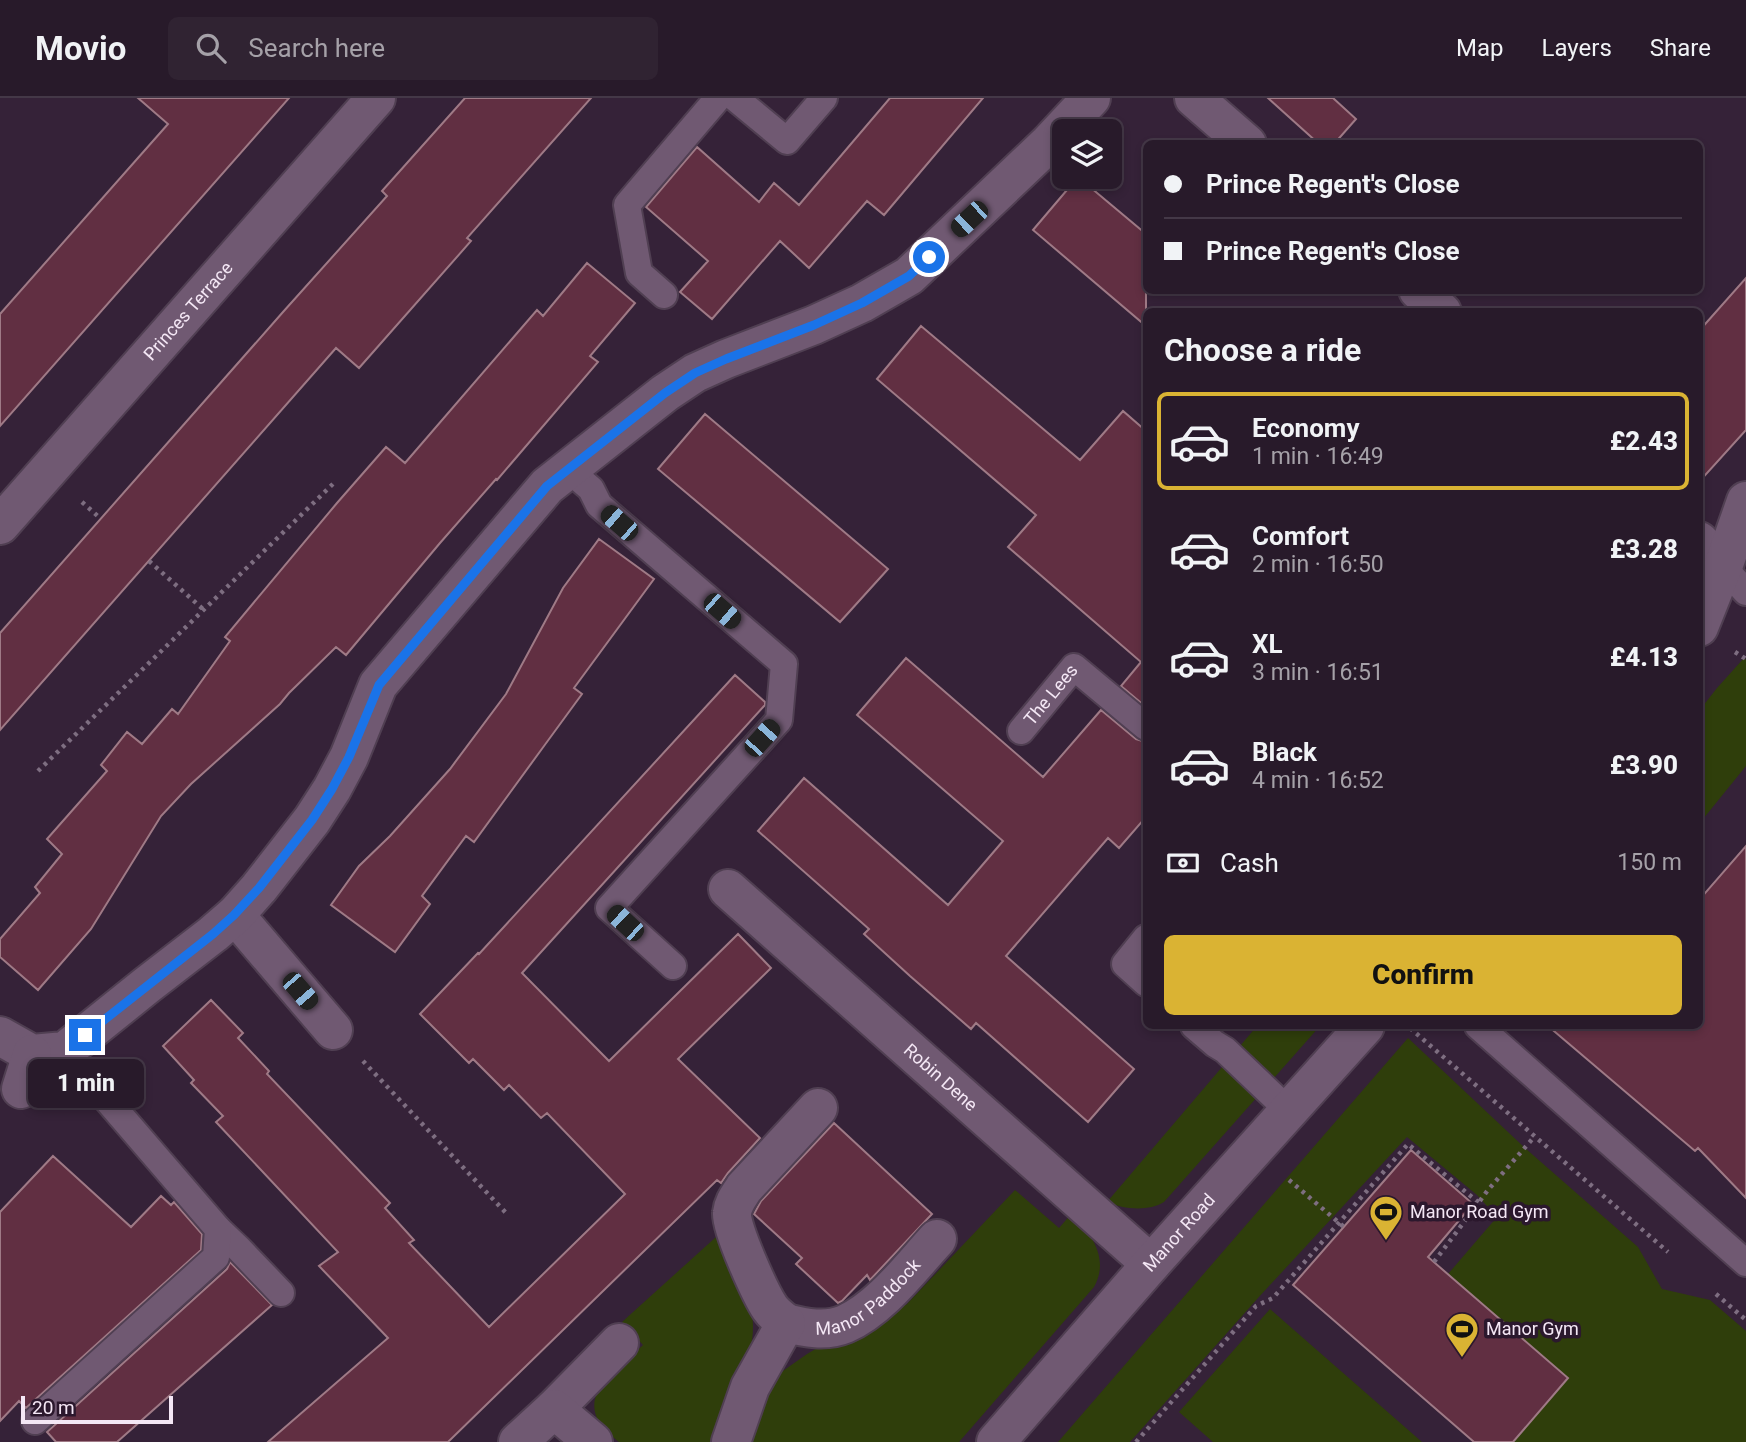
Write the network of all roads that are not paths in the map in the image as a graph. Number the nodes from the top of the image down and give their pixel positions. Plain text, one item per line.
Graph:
1 (376, 98) edge
2 (718, 98) edge
3 (735, 98) edge
4 (824, 98) edge
5 (1091, 98) edge
6 (1194, 98) edge
7 (1242, 140) edge
8 (1423, 294) edge
9 (664, 295) dead end
10 (1438, 308) edge
11 (569, 470) junction
12 (1746, 501) edge
13 (0, 525) edge
14 (1723, 566) edge
15 (1703, 617) edge
16 (1143, 724) edge
17 (1021, 731) dead end
18 (728, 890) dead end
19 (234, 915) junction
20 (1143, 942) edge
21 (673, 966) dead end
22 (1143, 980) edge
23 (1198, 1029) edge
24 (1363, 1029) edge
25 (1481, 1029) edge
26 (333, 1030) road end
27 (30, 1057) edge
28 (818, 1108) dead end
29 (1288, 1110) junction
30 (218, 1229) junction
31 (937, 1239) dead end
32 (1746, 1263) edge
33 (1151, 1264) junction
34 (281, 1293) dead end
35 (786, 1323) junction
36 (619, 1343) dead end
37 (554, 1409) junction
38 (35, 1421) dead end
39 (518, 1442) edge
40 (593, 1442) edge
41 (731, 1442) edge
42 (996, 1442) edge

1 - 13 street, Princes Terrace
2 - 9 lane
3 - 4 lane
5 - 11 street
6 - 7 street
8 - 10 street
11 - 19 street
11 - 21 lane
12 - 14 street
14 - 15 street
16 - 17 lane, The Lees
18 - 33 street, Robin Dene
19 - 26 street
19 - 27 street
20 - 22 lane
23 - 29 lane
24 - 29 street, Manor Road
25 - 32 lane
27 - 30 lane
28 - 35 street, Manor Paddock
29 - 33 street, Manor Road
30 - 34 lane
30 - 38 lane
31 - 35 street, Manor Paddock
33 - 42 street, Manor Road
35 - 41 street, Manor Paddock
36 - 37 street
37 - 39 street
37 - 40 street

